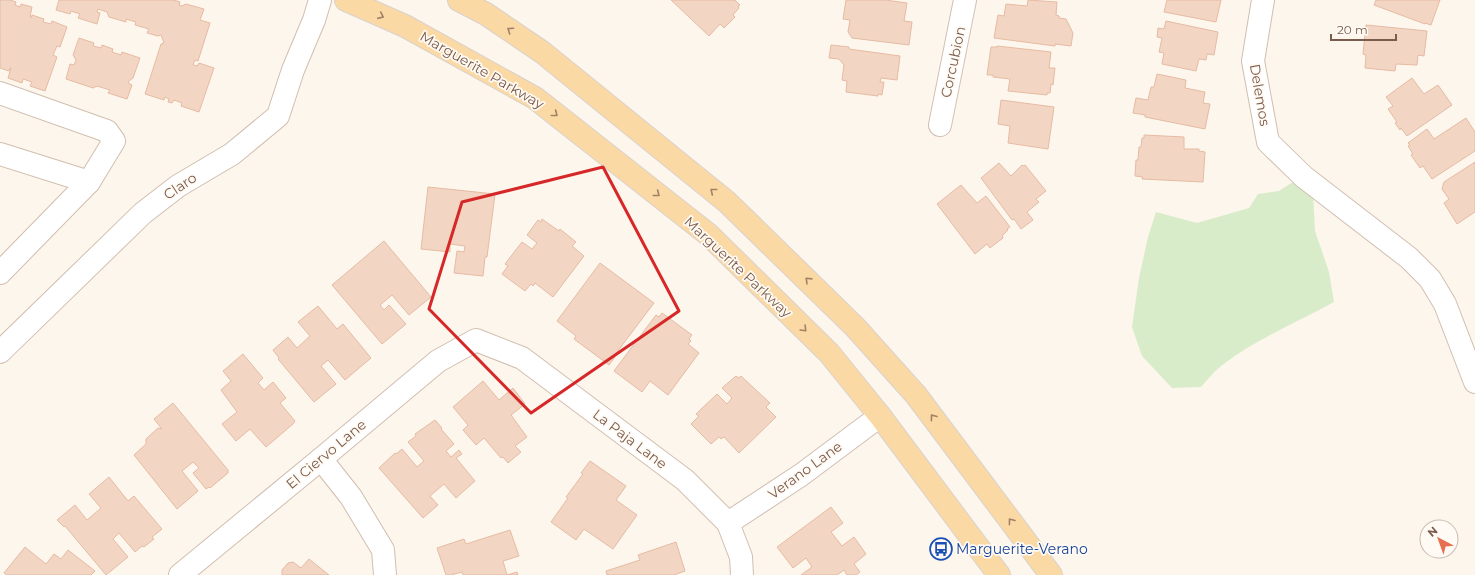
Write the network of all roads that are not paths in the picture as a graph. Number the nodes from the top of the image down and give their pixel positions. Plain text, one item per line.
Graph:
1 (320, 0) edge
2 (346, 0) edge
3 (458, 0) edge
4 (965, 0) edge
5 (1263, 0) edge
6 (0, 93) edge
7 (940, 125) dead end
8 (0, 154) edge
9 (89, 182) junction
10 (0, 273) edge
11 (476, 340) joint
12 (3, 343) edge
13 (1475, 382) edge
14 (880, 416) junction
15 (321, 459) junction
16 (728, 522) junction
17 (180, 575) edge
18 (385, 575) edge
19 (742, 575) edge
20 (999, 575) edge
21 (1051, 575) edge

1 - 12 street, Claro
2 -> 14 main road, Marguerite Parkway
21 -> 3 main road
4 - 7 street, Corcubion
5 - 13 street, Delemos
6 - 9 street
8 - 9 street
9 - 10 street
11 - 15 street, El Ciervo Lane
11 - 16 street, La Paja Lane
14 - 16 street, Verano Lane
14 - 20 main road, Marguerite Parkway
15 - 17 street, El Ciervo Lane
15 - 18 street
16 - 19 street, La Paja Lane

